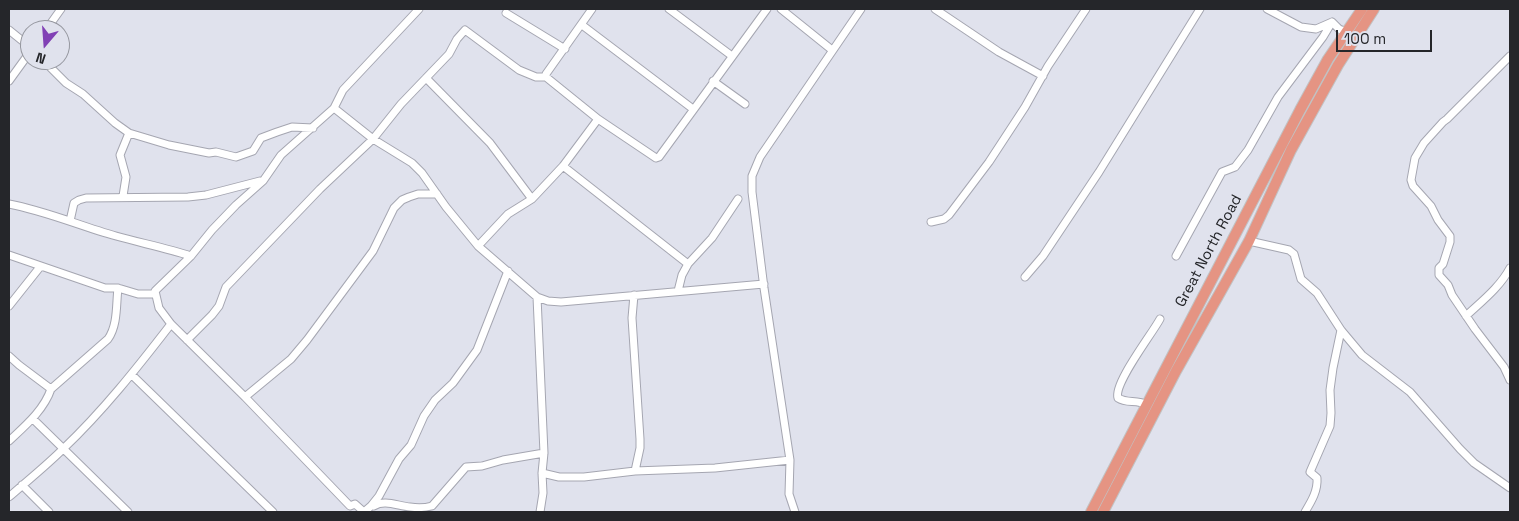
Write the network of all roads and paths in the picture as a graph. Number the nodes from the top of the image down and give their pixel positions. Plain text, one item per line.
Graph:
1 (61, 9) edge
2 (419, 9) edge
3 (592, 9) edge
4 (668, 9) edge
5 (767, 9) edge
6 (781, 9) edge
7 (861, 9) edge
8 (935, 9) edge
9 (1086, 9) edge
10 (1200, 9) edge
11 (1267, 9) edge
12 (1362, 9) edge
13 (1374, 9) edge
14 (506, 13) dead end
15 (53, 20) edge
16 (1332, 22) junction
17 (582, 25) junction
18 (9, 30) edge
19 (1346, 32) junction
20 (20, 39) edge
21 (565, 49) junction
22 (832, 50) junction
23 (732, 56) junction
24 (1510, 56) edge
25 (20, 66) edge
26 (53, 70) edge
27 (1042, 76) junction
28 (546, 77) junction
29 (426, 78) junction
30 (9, 81) edge
31 (713, 81) junction
32 (745, 104) dead end
33 (334, 108) junction
34 (693, 109) junction
35 (598, 119) junction
36 (314, 128) junction
37 (129, 133) junction
38 (373, 139) junction
39 (563, 166) junction
40 (263, 180) junction
41 (437, 194) junction
42 (123, 196) junction
43 (532, 199) junction
44 (738, 199) dead end
45 (9, 204) edge
46 (70, 221) junction
47 (931, 222) dead end
48 (1249, 241) junction
49 (478, 246) junction
50 (9, 255) edge
51 (191, 256) junction
52 (1176, 256) dead end
53 (688, 264) junction
54 (40, 267) junction
55 (1510, 268) edge
56 (508, 271) junction
57 (1026, 277) dead end
58 (764, 284) junction
59 (118, 288) junction
60 (678, 292) junction
61 (154, 294) junction
62 (634, 295) junction
63 (537, 297) junction
64 (9, 306) edge
65 (1466, 316) junction
66 (1160, 319) dead end
67 (171, 324) junction
68 (1341, 330) junction
69 (187, 340) junction
70 (9, 356) edge
71 (132, 375) junction
72 (1510, 380) edge
73 (51, 389) junction
74 (245, 397) junction
75 (1147, 404) junction
76 (33, 419) junction
77 (10, 437) edge
78 (64, 449) junction
79 (544, 453) junction
80 (790, 460) junction
81 (635, 471) junction
82 (542, 473) junction
83 (22, 485) junction
84 (1510, 488) edge
85 (9, 498) edge
86 (355, 504) junction
87 (49, 512) edge
88 (128, 512) edge
89 (273, 512) edge
90 (350, 512) edge
91 (364, 512) edge
92 (540, 512) edge
93 (795, 512) edge
94 (1091, 512) edge
95 (1103, 512) edge
96 (1305, 512) edge

1 - 15 street
2 - 33 street
3 - 17 street
4 - 23 street
5 - 23 street
6 - 22 street
7 - 22 street
8 - 27 street
9 - 27 street
10 - 57 street
11 - 16 street
12 - 19 highway, Great North Road
13 - 48 highway, Great North Road
14 - 21 street
16 - 19 street
16 - 52 street
17 - 21 street
17 - 34 street
18 - 20 street
19 - 75 highway, Great North Road
21 - 28 street
22 - 58 street
23 - 31 street
24 - 65 street
25 - 30 street
26 - 37 street
27 - 47 street
28 - 29 street
28 - 35 street
29 - 38 street
29 - 43 street
31 - 32 street
31 - 34 street
33 - 36 street
33 - 38 street
34 - 35 street
35 - 39 street
36 - 37 street
36 - 40 street
37 - 42 street
38 - 41 street
38 - 69 street
39 - 43 street
39 - 53 street
40 - 42 street
40 - 51 street
41 - 49 street
41 - 74 street
42 - 46 street
43 - 49 street
44 - 53 street
45 - 46 street
46 - 51 street
48 - 68 street
48 - 95 highway, Great North Road
49 - 56 street
50 - 54 street
51 - 61 street
53 - 60 street
54 - 59 street
54 - 64 street
55 - 65 street
56 - 63 street
56 - 91 street
58 - 60 street
58 - 80 street
59 - 61 street
59 - 73 street
60 - 62 street
61 - 67 street
62 - 63 street
62 - 81 street
63 - 79 street
65 - 72 street
66 - 75 street
67 - 69 street
67 - 71 street
68 - 84 street
68 - 96 street
69 - 74 street
70 - 73 street
71 - 78 street
71 - 89 street
73 - 76 street
74 - 86 street
75 - 94 highway, Great North Road
76 - 77 street
76 - 78 street
78 - 83 street
78 - 88 street
79 - 82 street
79 - 91 street
80 - 81 street
80 - 93 street
81 - 82 street
82 - 92 street
83 - 85 street
83 - 87 street
86 - 90 street
86 - 91 street

